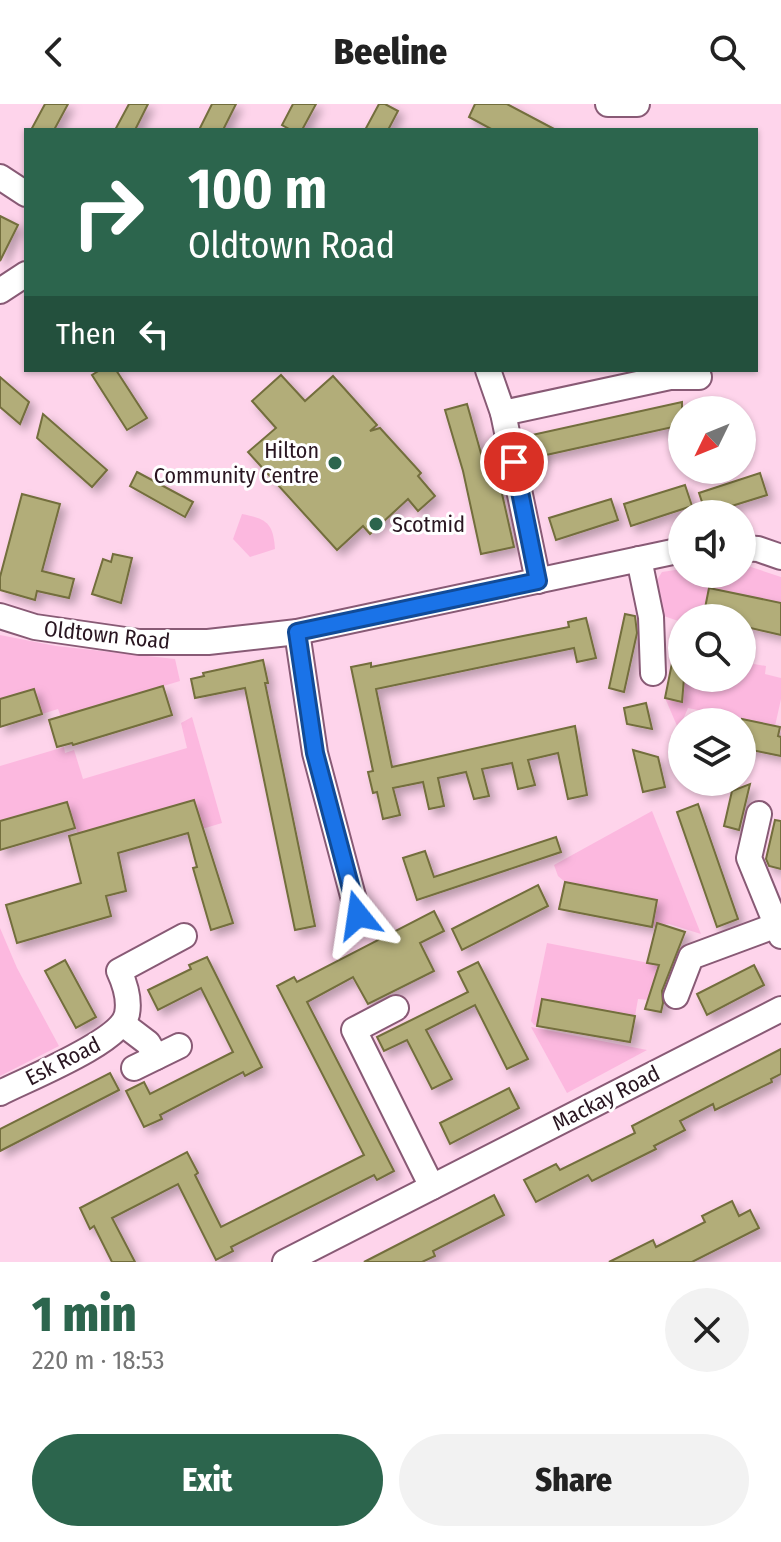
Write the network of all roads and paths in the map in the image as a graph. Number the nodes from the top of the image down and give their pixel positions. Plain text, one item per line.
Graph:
1 (608, 104) edge
2 (637, 104) edge
3 (0, 177) edge
4 (24, 193) edge
5 (24, 275) edge
6 (0, 291) edge
7 (489, 372) edge
8 (699, 377) dead end
9 (503, 413) junction
10 (668, 553) edge
11 (639, 559) junction
12 (538, 581) junction
13 (0, 616) edge
14 (297, 632) junction
15 (653, 673) dead end
16 (759, 814) dead end
17 (358, 915) dead end
18 (779, 930) edge
19 (184, 936) dead end
20 (676, 996) dead end
21 (396, 1008) dead end
22 (781, 1009) edge
23 (123, 1024) junction
24 (179, 1046) dead end
25 (0, 1093) edge
26 (432, 1187) junction
27 (285, 1262) edge

1 - 2 street
3 - 4 street
5 - 6 street
7 - 9 street
8 - 9 street
9 - 12 street
10 - 11 street, Oldtown Road
11 - 12 street, Oldtown Road
11 - 15 street
12 - 14 street, Oldtown Road
13 - 14 street, Oldtown Road
14 - 17 street
16 - 18 street
18 - 20 street
19 - 23 street, Esk Road
21 - 26 street
22 - 26 street, Mackay Road
23 - 24 street, Esk Road
23 - 25 street, Esk Road
26 - 27 street, Mackay Road

